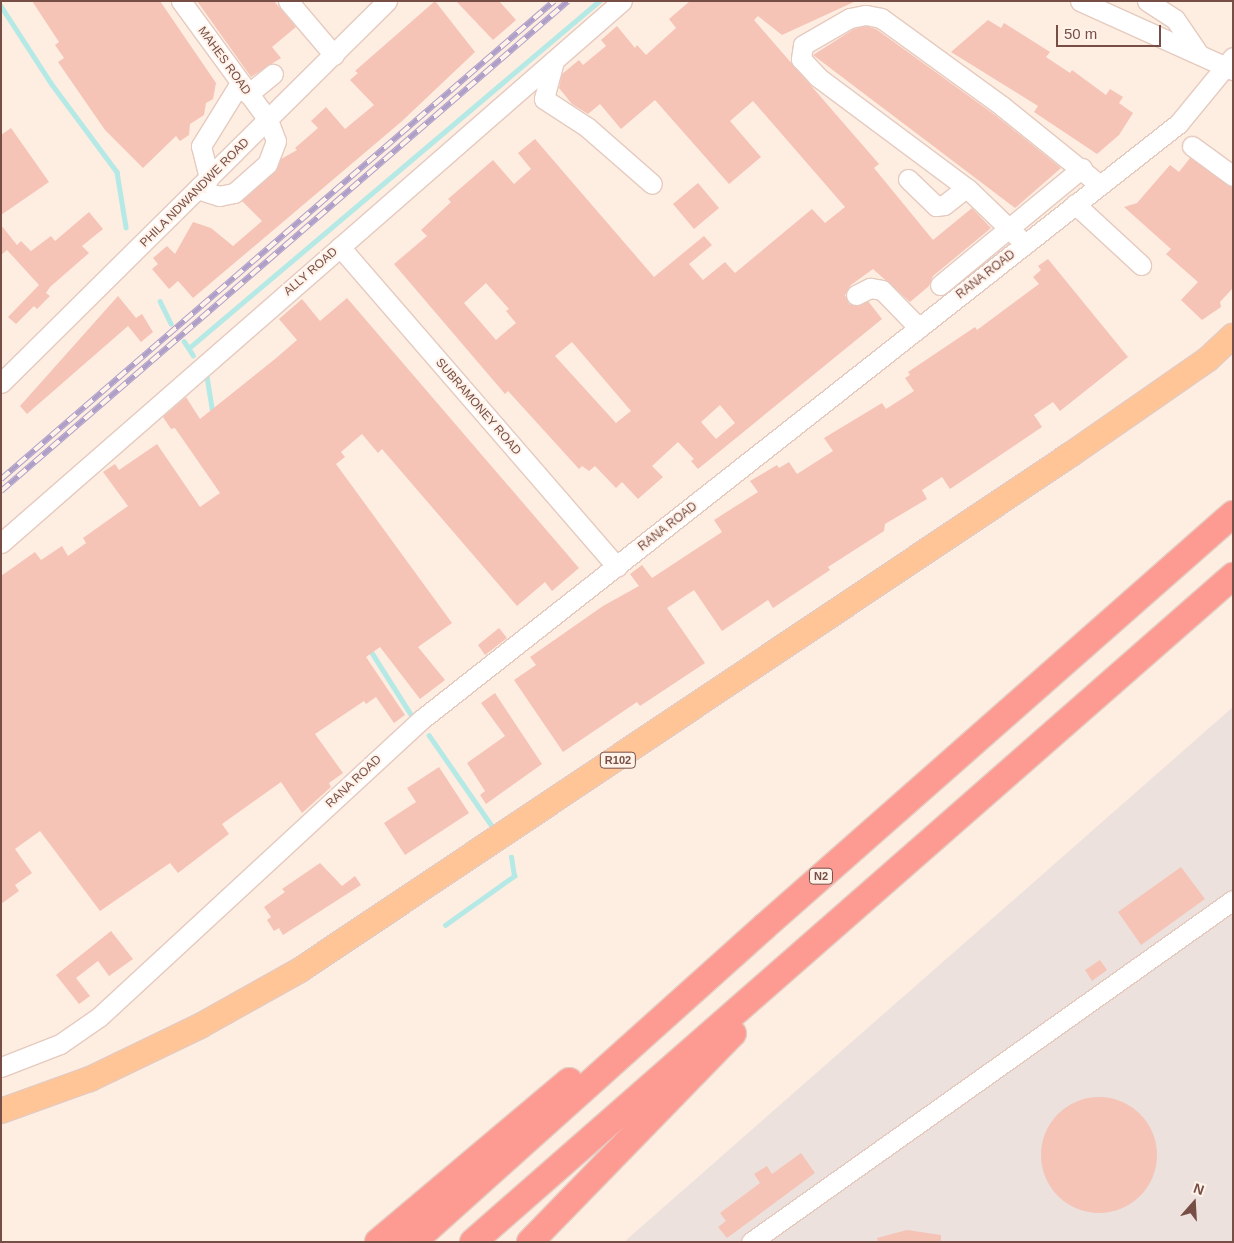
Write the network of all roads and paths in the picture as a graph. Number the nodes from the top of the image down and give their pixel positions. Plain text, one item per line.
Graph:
1 (180, 1) edge
2 (288, 1) edge
3 (387, 1) edge
4 (622, 1) edge
5 (1080, 1) edge
6 (1147, 1) edge
7 (1198, 54) junction
8 (334, 55) junction
9 (554, 61) junction
10 (1230, 64) edge
11 (272, 74) dead end
12 (244, 88) junction
13 (268, 120) junction
14 (1192, 146) dead end
15 (1082, 168) junction
16 (1233, 176) edge
17 (908, 179) dead end
18 (204, 184) junction
19 (652, 184) dead end
20 (1100, 185) junction
21 (966, 188) junction
22 (1075, 204) junction
23 (1008, 226) junction
24 (1026, 244) junction
25 (340, 247) junction
26 (1141, 265) dead end
27 (940, 285) dead end
28 (856, 295) dead end
29 (919, 328) junction
30 (1233, 336) edge
31 (1233, 346) edge
32 (1208, 359) junction
33 (2, 380) edge
34 (1233, 514) edge
35 (1, 543) edge
36 (617, 567) junction
37 (1233, 576) edge
38 (1233, 900) edge
39 (764, 927) junction
40 (810, 944) junction
41 (1, 1067) edge
42 (1, 1111) edge
43 (378, 1242) edge
44 (413, 1242) edge
45 (473, 1242) edge
46 (530, 1242) edge
47 (751, 1242) edge

1 - 12 street, MAHES ROAD
2 - 8 street
3 - 8 street, PHILA NDWANDWE ROAD
4 - 9 street, ALLY ROAD
5 - 7 street
6 - 7 street
7 - 10 street
8 - 13 street, PHILA NDWANDWE ROAD
9 - 19 street
9 - 25 street, ALLY ROAD
10 - 20 street, RANA ROAD
11 - 12 street
12 - 13 street, MAHES ROAD
12 - 18 street
13 - 18 street, PHILA NDWANDWE ROAD
13 - 18 street
14 - 16 street
15 - 20 street
15 - 21 street
15 - 23 street
17 - 21 street
18 - 33 street, PHILA NDWANDWE ROAD
20 - 22 street, RANA ROAD
21 - 23 street
22 - 24 street, RANA ROAD
22 - 26 street
23 - 24 street
23 - 27 street
24 - 29 street, RANA ROAD
25 - 35 street, ALLY ROAD
25 - 36 street, SUBRAMONEY ROAD
28 - 29 street
29 - 36 street, RANA ROAD
30 - 32 main road, R102
31 - 32 main road, R102
32 - 42 main road, R102
34 - 39 highway, N2
36 - 41 street, RANA ROAD
37 - 40 highway
38 - 47 street
39 - 43 highway
39 - 44 highway, N2
40 - 45 highway
40 - 46 highway

